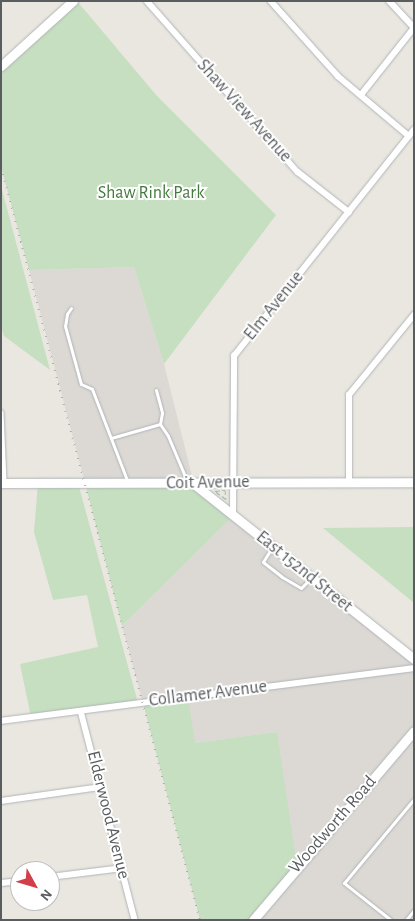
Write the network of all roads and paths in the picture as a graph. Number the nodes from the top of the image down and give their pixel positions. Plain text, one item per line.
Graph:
1 (73, 1) edge
2 (147, 1) edge
3 (271, 1) edge
4 (390, 1) edge
5 (1, 66) edge
6 (361, 95) junction
7 (412, 133) edge
8 (348, 212) junction
9 (71, 308) dead end
10 (414, 315) edge
11 (156, 390) dead end
12 (1, 413) edge
13 (160, 424) junction
14 (111, 438) junction
15 (234, 482) junction
16 (414, 482) edge
17 (2, 483) edge
18 (128, 483) junction
19 (349, 483) junction
20 (191, 484) junction
21 (226, 499) joint
22 (233, 516) junction
23 (272, 547) junction
24 (311, 578) junction
25 (414, 660) edge
26 (414, 668) edge
27 (81, 711) junction
28 (1, 721) edge
29 (414, 731) edge
30 (101, 787) junction
31 (414, 799) edge
32 (1, 800) edge
33 (122, 868) junction
34 (60, 876) edge
35 (414, 910) edge
36 (135, 920) edge
37 (252, 920) edge
38 (391, 920) edge
39 (406, 920) edge

1 - 5 street
2 - 8 street, Shaw View Avenue
3 - 6 street
4 - 6 street
6 - 7 street
7 - 8 street, Elm Avenue
8 - 15 street, Elm Avenue
9 - 14 lane
10 - 19 street
11 - 13 lane
12 - 17 street
13 - 14 lane
13 - 20 lane
14 - 18 lane
15 - 19 street, Coit Avenue
15 - 20 street, Coit Avenue
15 - 22 street, Elm Avenue
16 - 19 street, Coit Avenue
17 - 18 street, Coit Avenue
18 - 20 street, Coit Avenue
20 - 22 street, East 152nd Street
21 - 21 path
22 - 23 street, East 152nd Street
23 - 24 street, East 152nd Street
23 - 24 lane
24 - 25 street, East 152nd Street
26 - 27 street, Collamer Avenue
27 - 28 street, Collamer Avenue
27 - 30 street, Elderwood Avenue
29 - 37 street, Woodworth Road
30 - 32 street
30 - 33 street, Elderwood Avenue
31 - 38 lane
33 - 34 street
33 - 36 street, Elderwood Avenue
35 - 39 lane

